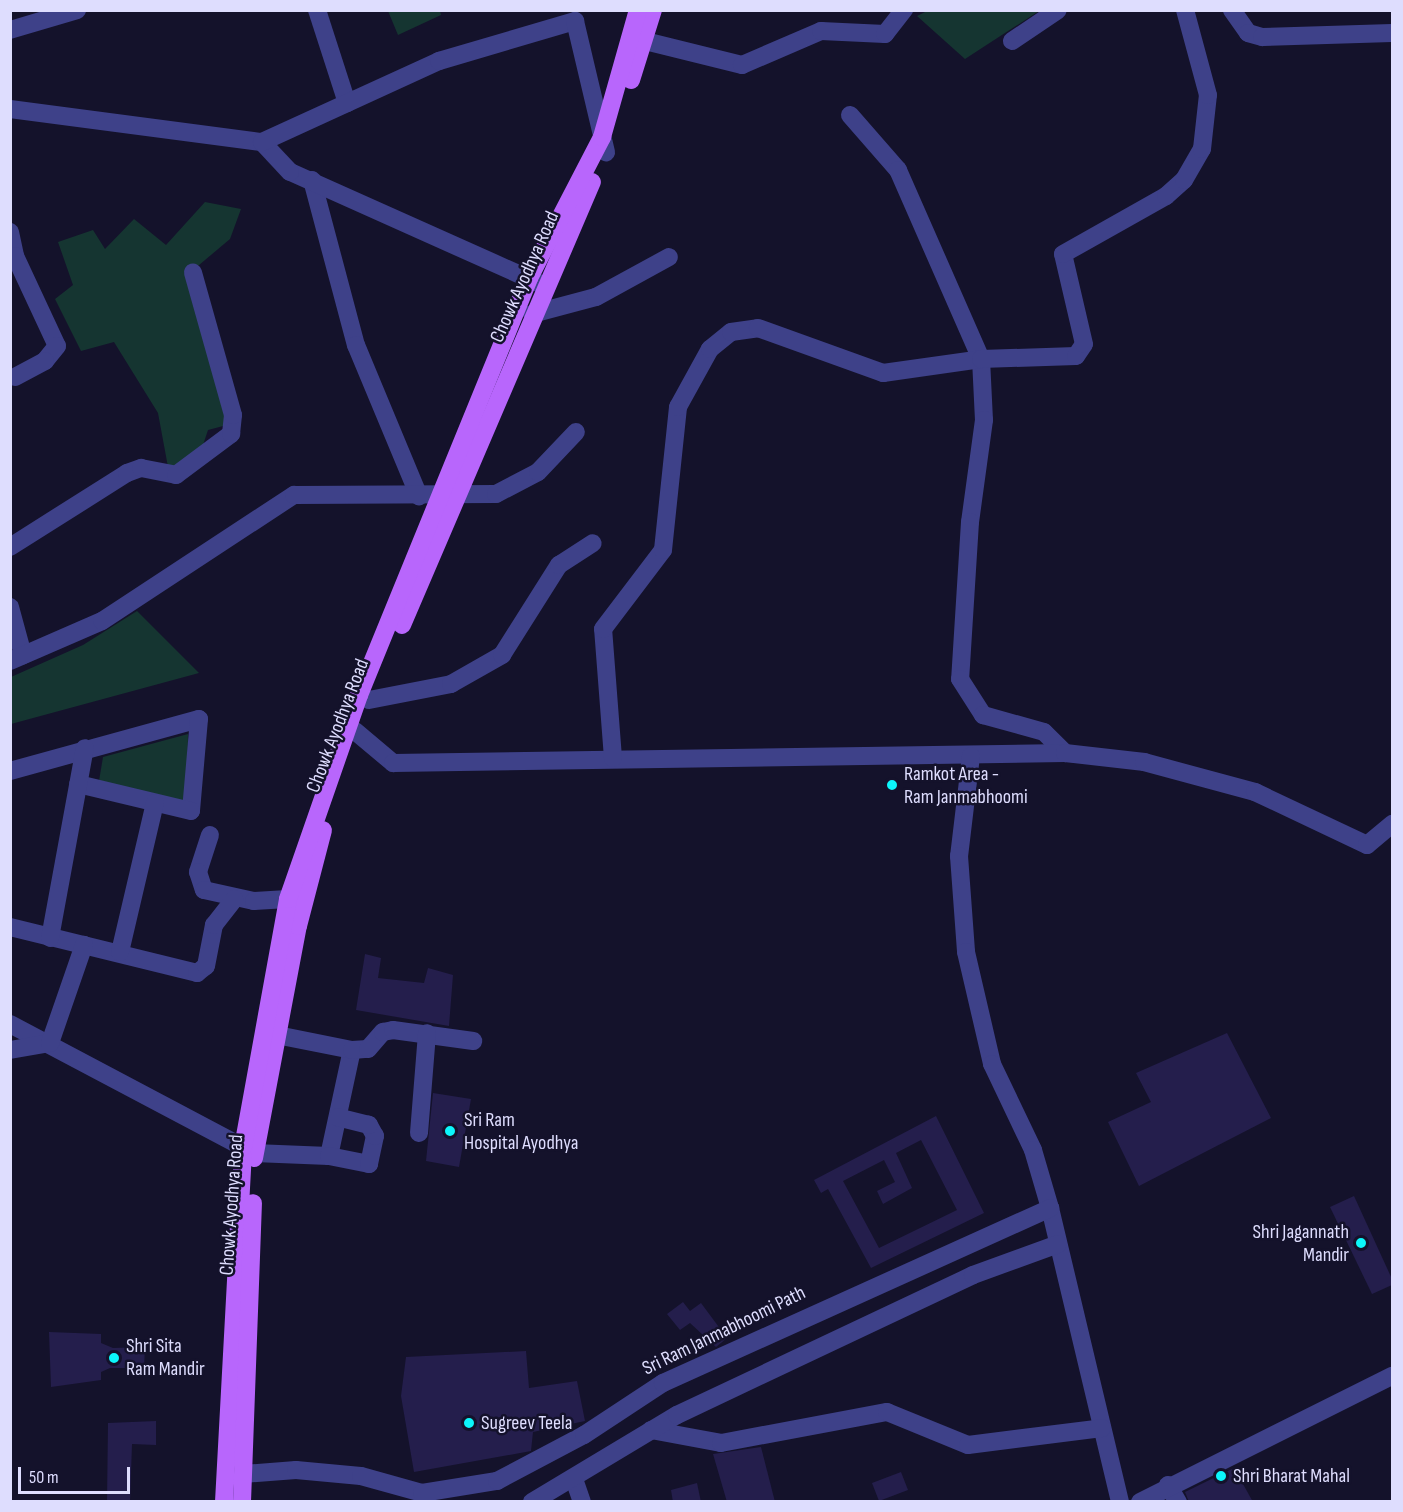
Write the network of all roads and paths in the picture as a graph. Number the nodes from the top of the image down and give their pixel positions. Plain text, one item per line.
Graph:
1 (77, 10) edge
2 (317, 10) edge
3 (638, 10) edge
4 (653, 10) edge
5 (904, 10) edge
6 (1058, 10) edge
7 (1185, 10) edge
8 (1232, 10) edge
9 (573, 16) edge
10 (10, 30) edge
11 (1392, 33) edge
12 (1012, 40) dead end
13 (645, 41) junction
14 (347, 103) junction
15 (10, 109) edge
16 (850, 115) dead end
17 (262, 142) junction
18 (604, 144) junction
19 (312, 180) junction
20 (10, 232) edge
21 (669, 256) dead end
22 (193, 273) dead end
23 (537, 282) junction
24 (532, 314) junction
25 (981, 359) junction
26 (15, 377) dead end
27 (576, 432) dead end
28 (419, 496) junction
29 (450, 497) junction
30 (592, 543) dead end
31 (10, 547) edge
32 (10, 607) edge
33 (17, 658) edge
34 (369, 700) junction
35 (356, 731) junction
36 (85, 748) junction
37 (1065, 753) junction
38 (971, 756) junction
39 (613, 758) junction
40 (10, 771) edge
41 (78, 784) junction
42 (154, 803) junction
43 (1392, 824) edge
44 (210, 834) dead end
45 (297, 898) junction
46 (234, 899) junction
47 (10, 927) edge
48 (50, 938) junction
49 (84, 945) junction
50 (120, 952) junction
51 (10, 1024) edge
52 (427, 1033) junction
53 (278, 1035) junction
54 (473, 1041) dead end
55 (50, 1043) junction
56 (10, 1050) edge
57 (352, 1050) junction
58 (338, 1117) junction
59 (419, 1133) dead end
60 (249, 1150) junction
61 (329, 1156) junction
62 (1050, 1208) junction
63 (1058, 1244) junction
64 (1392, 1376) edge
65 (1102, 1428) junction
66 (651, 1430) junction
67 (243, 1474) junction
68 (573, 1479) junction
69 (1168, 1485) junction
70 (224, 1502) edge
71 (242, 1502) edge
72 (532, 1502) edge
73 (582, 1502) edge
74 (1120, 1502) edge
75 (1140, 1502) edge
76 (1178, 1502) edge

1 - 10 street
2 - 14 street
3 - 18 main road
4 - 13 main road, Chowk Ayodhya Road
5 - 13 street
6 - 12 street
7 - 25 street
8 - 11 street
9 - 14 street
9 - 18 street
13 - 18 main road, Chowk Ayodhya Road
14 - 17 street
15 - 17 street
16 - 25 street
17 - 19 street
18 - 23 main road, Chowk Ayodhya Road
19 - 23 street
19 - 28 street
20 - 26 street
21 - 24 street
22 - 31 street
23 - 24 main road, Chowk Ayodhya Road
23 - 29 main road
24 - 29 main road, Chowk Ayodhya Road
25 - 37 street
25 - 39 street
27 - 29 street
28 - 29 street
28 - 33 street
29 - 34 main road, Chowk Ayodhya Road
29 - 45 main road
30 - 34 street
32 - 33 street
34 - 35 main road, Chowk Ayodhya Road
35 - 39 street
35 - 45 main road, Chowk Ayodhya Road
36 - 40 street
36 - 41 street
36 - 42 street
37 - 38 street
37 - 43 street
38 - 39 street
38 - 62 street
41 - 42 street
41 - 48 street
42 - 50 street
44 - 46 street
45 - 46 street
45 - 53 main road, Chowk Ayodhya Road
45 - 60 main road
46 - 50 street
47 - 48 street
48 - 49 street
49 - 50 street
49 - 55 street
51 - 55 street
52 - 54 street
52 - 57 street
52 - 59 street
53 - 57 street
53 - 60 main road, Chowk Ayodhya Road
55 - 56 street
55 - 60 street
57 - 58 street
58 - 61 street
58 - 61 street
60 - 61 street
60 - 67 main road, Chowk Ayodhya Road
60 - 70 main road
62 - 63 street
62 - 67 street, Sri Ram Janmabhoomi Path
63 - 65 street
63 - 66 street
64 - 69 street
65 - 66 street
65 - 74 street
66 - 68 street
67 - 71 main road, Chowk Ayodhya Road
68 - 72 street
68 - 73 street
69 - 75 street
69 - 76 street

